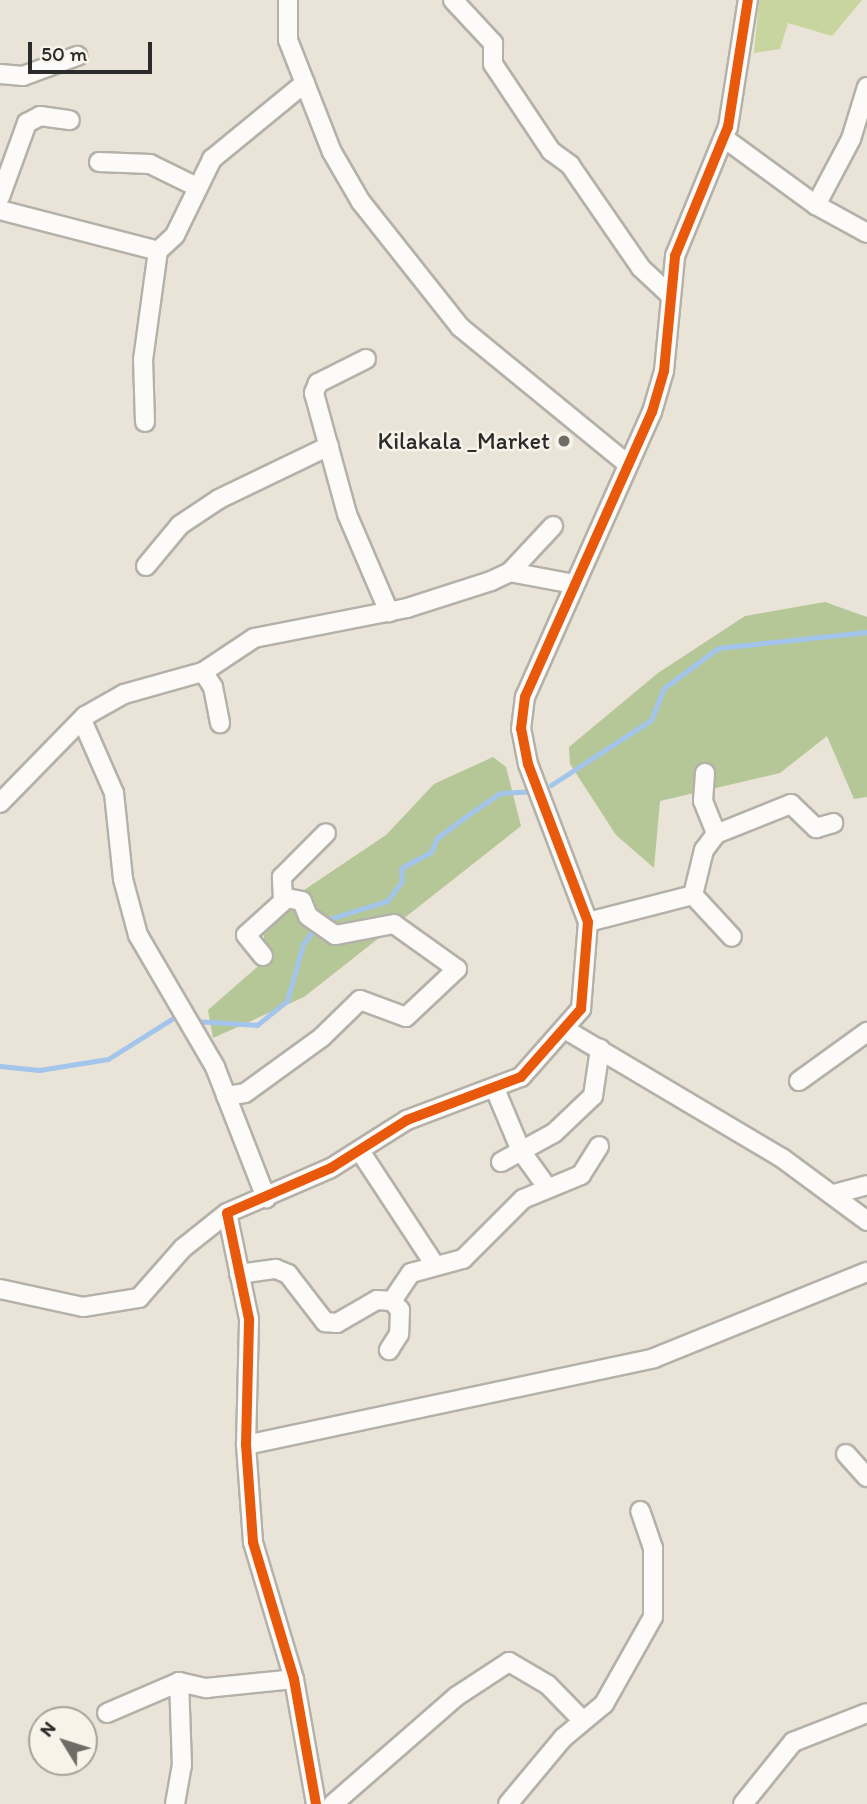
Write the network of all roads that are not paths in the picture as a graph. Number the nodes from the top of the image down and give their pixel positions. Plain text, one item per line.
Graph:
1 (288, 0) edge
2 (453, 0) edge
3 (748, 0) edge
4 (77, 56) dead end
5 (0, 74) edge
6 (305, 83) junction
7 (867, 87) edge
8 (70, 120) dead end
9 (724, 138) junction
10 (99, 162) dead end
11 (195, 186) junction
12 (0, 197) edge
13 (816, 205) junction
14 (0, 210) edge
15 (867, 233) edge
16 (158, 251) junction
17 (668, 293) junction
18 (366, 359) dead end
19 (145, 422) dead end
20 (328, 446) junction
21 (626, 463) junction
22 (553, 526) dead end
23 (146, 566) dead end
24 (510, 572) junction
25 (574, 584) junction
26 (389, 612) junction
27 (203, 672) junction
28 (82, 720) junction
29 (220, 723) dead end
30 (705, 773) dead end
31 (3, 795) edge
32 (833, 823) dead end
33 (326, 833) dead end
34 (716, 834) junction
35 (693, 895) junction
36 (283, 899) junction
37 (588, 922) junction
38 (732, 937) dead end
39 (264, 956) dead end
40 (568, 1031) junction
41 (867, 1032) edge
42 (600, 1049) junction
43 (799, 1081) dead end
44 (495, 1089) junction
45 (226, 1096) junction
46 (599, 1146) dead end
47 (360, 1151) junction
48 (521, 1152) junction
49 (501, 1162) dead end
50 (867, 1185) edge
51 (547, 1187) junction
52 (834, 1194) junction
53 (266, 1198) junction
54 (227, 1213) junction
55 (867, 1221) edge
56 (433, 1262) junction
57 (867, 1272) edge
58 (239, 1274) junction
59 (0, 1289) edge
60 (391, 1301) junction
61 (388, 1350) dead end
62 (246, 1445) junction
63 (846, 1454) dead end
64 (867, 1477) edge
65 (640, 1511) dead end
66 (294, 1679) junction
67 (179, 1682) junction
68 (107, 1713) dead end
69 (867, 1713) edge
70 (583, 1721) junction
71 (174, 1804) edge
72 (316, 1804) edge
73 (333, 1804) edge
74 (508, 1804) edge
75 (743, 1804) edge

1 - 6 street
2 - 17 street
3 - 9 street
4 - 5 street
6 - 11 street
6 - 21 street
7 - 13 street
8 - 12 street
9 - 13 street
9 - 17 street
10 - 11 street
11 - 16 street
13 - 15 street
14 - 16 street
16 - 19 street
17 - 21 street
18 - 20 street
20 - 23 street
20 - 26 street
21 - 25 street
22 - 24 street
24 - 25 street
24 - 26 street
25 - 37 street
26 - 27 street
27 - 28 street
27 - 29 street
28 - 31 street
28 - 45 street
30 - 34 street
32 - 34 street
33 - 36 street
34 - 35 street
35 - 37 street
35 - 38 street
36 - 39 street
36 - 45 street
37 - 40 street
40 - 42 street
40 - 44 street
41 - 43 street
42 - 48 street
42 - 52 street
44 - 47 street
44 - 48 street
45 - 53 street
46 - 51 street
47 - 53 street
47 - 56 street
48 - 49 street
48 - 51 street
50 - 52 street
51 - 56 street
52 - 55 street
53 - 54 street
54 - 58 street
54 - 59 street
56 - 60 street
57 - 62 street
58 - 60 street
58 - 62 street
60 - 61 street
62 - 66 street
63 - 64 street
65 - 70 street
66 - 67 street
66 - 72 street
67 - 68 street
67 - 71 street
69 - 75 street
70 - 73 street
70 - 74 street

